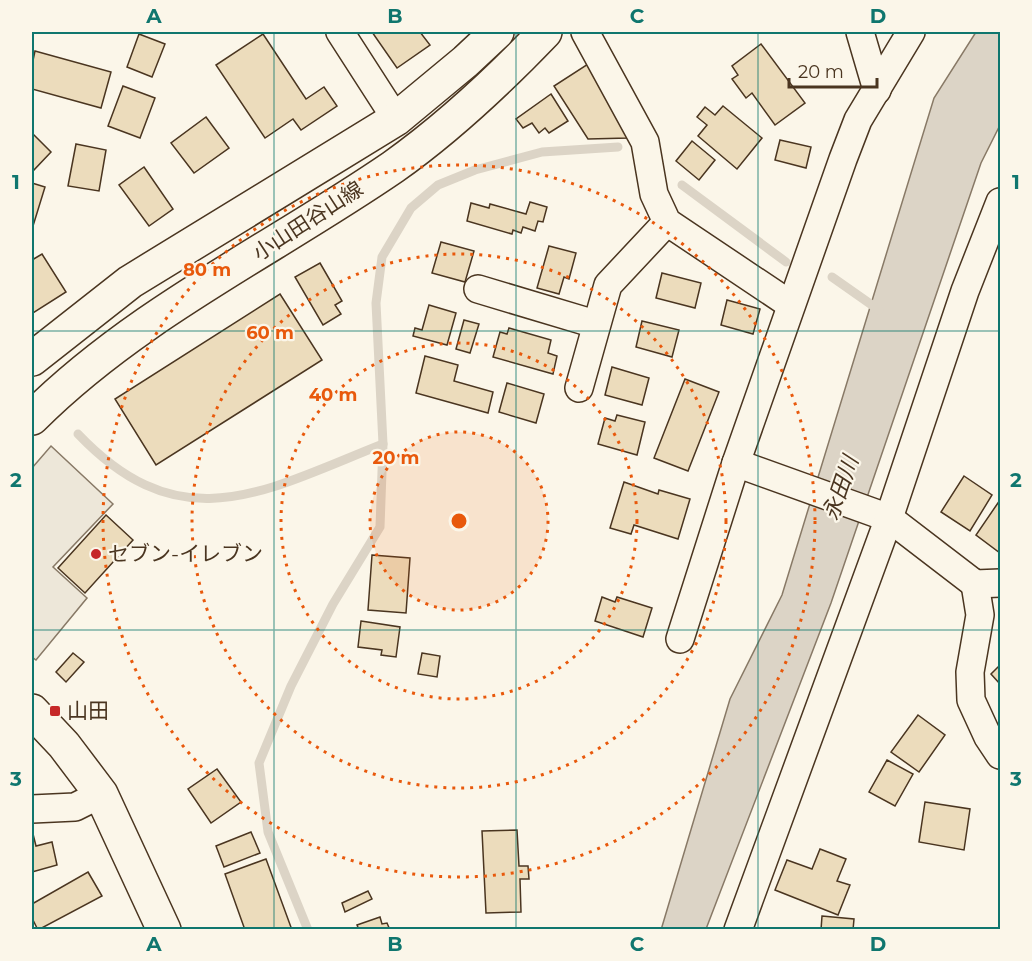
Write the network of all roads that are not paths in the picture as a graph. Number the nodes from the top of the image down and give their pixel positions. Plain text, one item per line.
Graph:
1 (340, 32) edge
2 (496, 32) edge
3 (545, 32) edge
4 (585, 32) edge
5 (860, 32) edge
6 (911, 32) edge
7 (877, 90) junction
8 (396, 119) junction
9 (1000, 202) edge
10 (667, 222) junction
11 (478, 289) dead end
12 (791, 305) junction
13 (595, 324) junction
14 (32, 359) edge
15 (579, 388) dead end
16 (32, 417) edge
17 (736, 463) junction
18 (889, 518) junction
19 (988, 584) edge
20 (680, 639) dead end
21 (32, 711) edge
22 (1000, 754) edge
23 (101, 794) junction
24 (32, 809) edge
25 (164, 930) edge
26 (738, 930) edge

1 - 8 street
2 - 8 main road, 小山田谷山線
3 - 16 main road, 小山田谷山線
4 - 10 street
5 - 7 street
6 - 7 street
7 - 12 street
8 - 14 main road, 小山田谷山線
9 - 18 street
10 - 12 street
10 - 13 street
11 - 13 street
12 - 17 street
13 - 15 street
17 - 18 street
17 - 20 street
18 - 19 street
18 - 26 street
19 - 22 street
21 - 23 main road
23 - 24 street
23 - 25 main road

